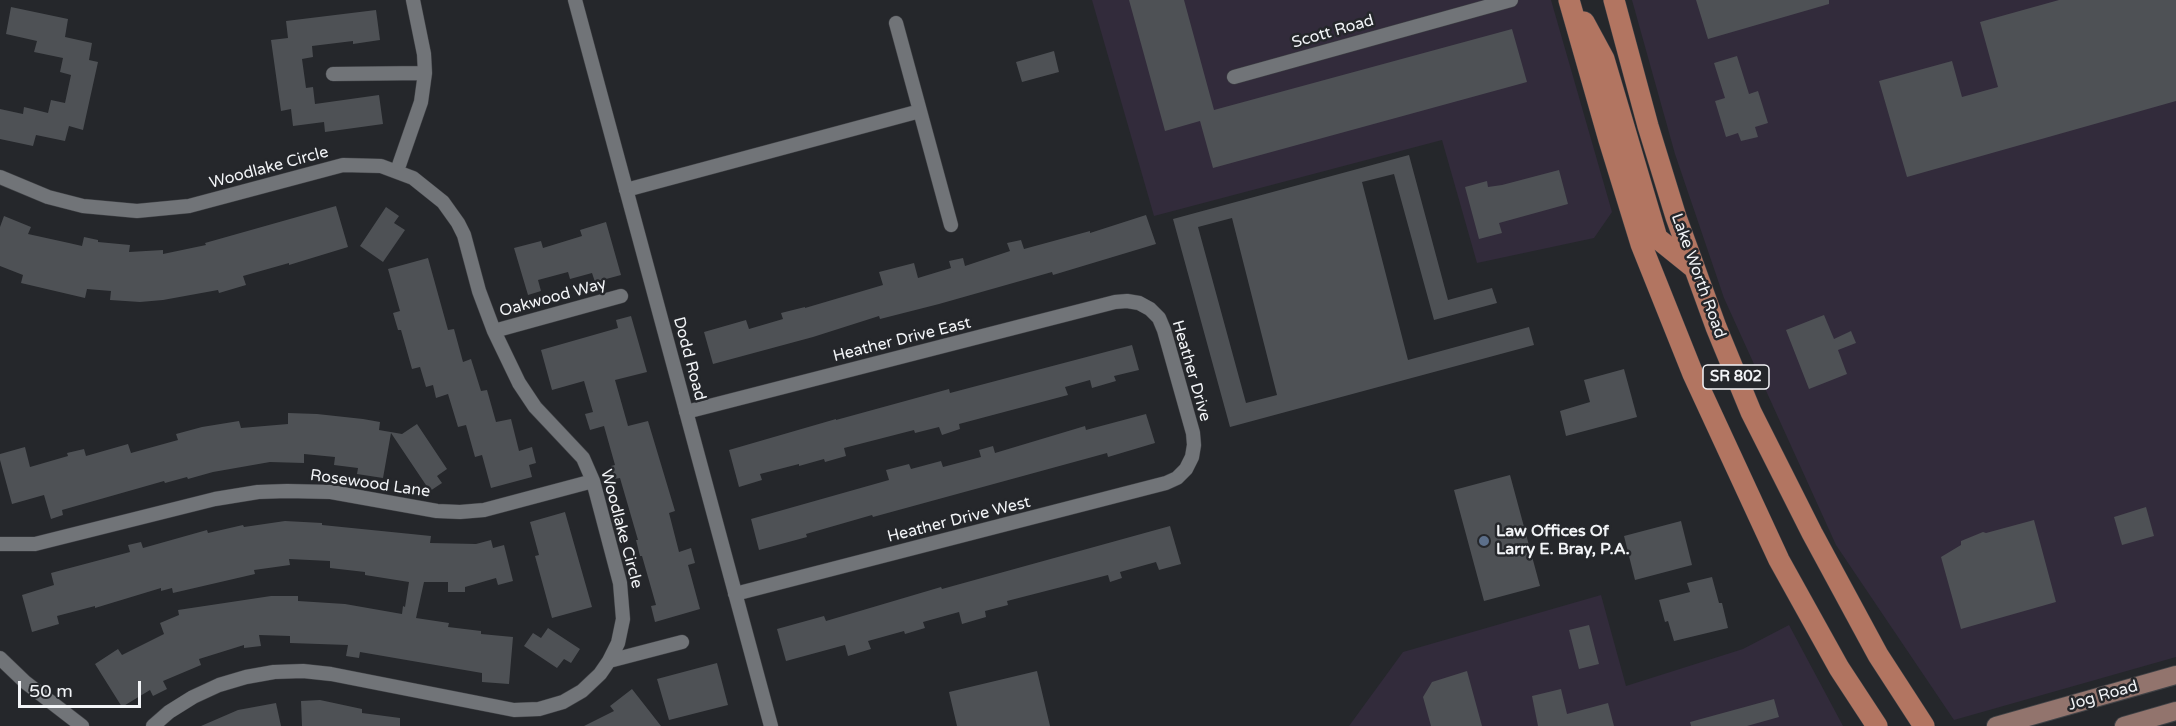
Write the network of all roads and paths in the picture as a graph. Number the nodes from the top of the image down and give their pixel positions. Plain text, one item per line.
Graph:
1 (413, 0) edge
2 (575, 0) edge
3 (1511, 0) edge
4 (1571, 0) edge
5 (1614, 0) edge
6 (896, 23) dead end
7 (425, 73) junction
8 (333, 74) dead end
9 (1234, 77) dead end
10 (920, 111) junction
11 (397, 171) junction
12 (0, 177) edge
13 (626, 190) junction
14 (951, 225) dead end
15 (1694, 268) junction
16 (621, 296) dead end
17 (1127, 301) joint
18 (494, 331) junction
19 (686, 412) junction
20 (1186, 469) joint
21 (592, 481) junction
22 (0, 544) edge
23 (735, 594) junction
24 (682, 642) dead end
25 (0, 658) edge
26 (609, 661) junction
27 (2176, 675) edge
28 (2176, 711) edge
29 (82, 726) edge
30 (153, 726) edge
31 (771, 726) edge
32 (1877, 726) edge
33 (1924, 726) edge
34 (1996, 726) edge
35 (2124, 726) edge

1 - 7 street
2 - 13 street, Dodd Road
3 - 9 street, Scott Road
4 - 15 main road
4 - 32 main road, SR 802
5 - 15 main road, Lake Worth Road / SR 802
6 - 10 street
7 - 8 street
7 - 11 street
10 - 13 street
10 - 14 street
11 - 12 street, Woodlake Circle
11 - 18 street, Woodlake Circle
13 - 19 street, Dodd Road
15 - 33 main road, Lake Worth Road / SR 802
16 - 18 street, Oakwood Way
17 - 19 street, Heather Drive East
17 - 20 street, Heather Drive
18 - 21 street, Woodlake Circle
19 - 23 street, Dodd Road
20 - 23 street, Heather Drive West
21 - 22 street, Rosewood Lane
21 - 26 street, Woodlake Circle
23 - 31 street, Dodd Road
24 - 26 street
25 - 29 street
26 - 30 street, Woodlake Circle
27 - 34 main road, Jog Road
28 - 35 main road

